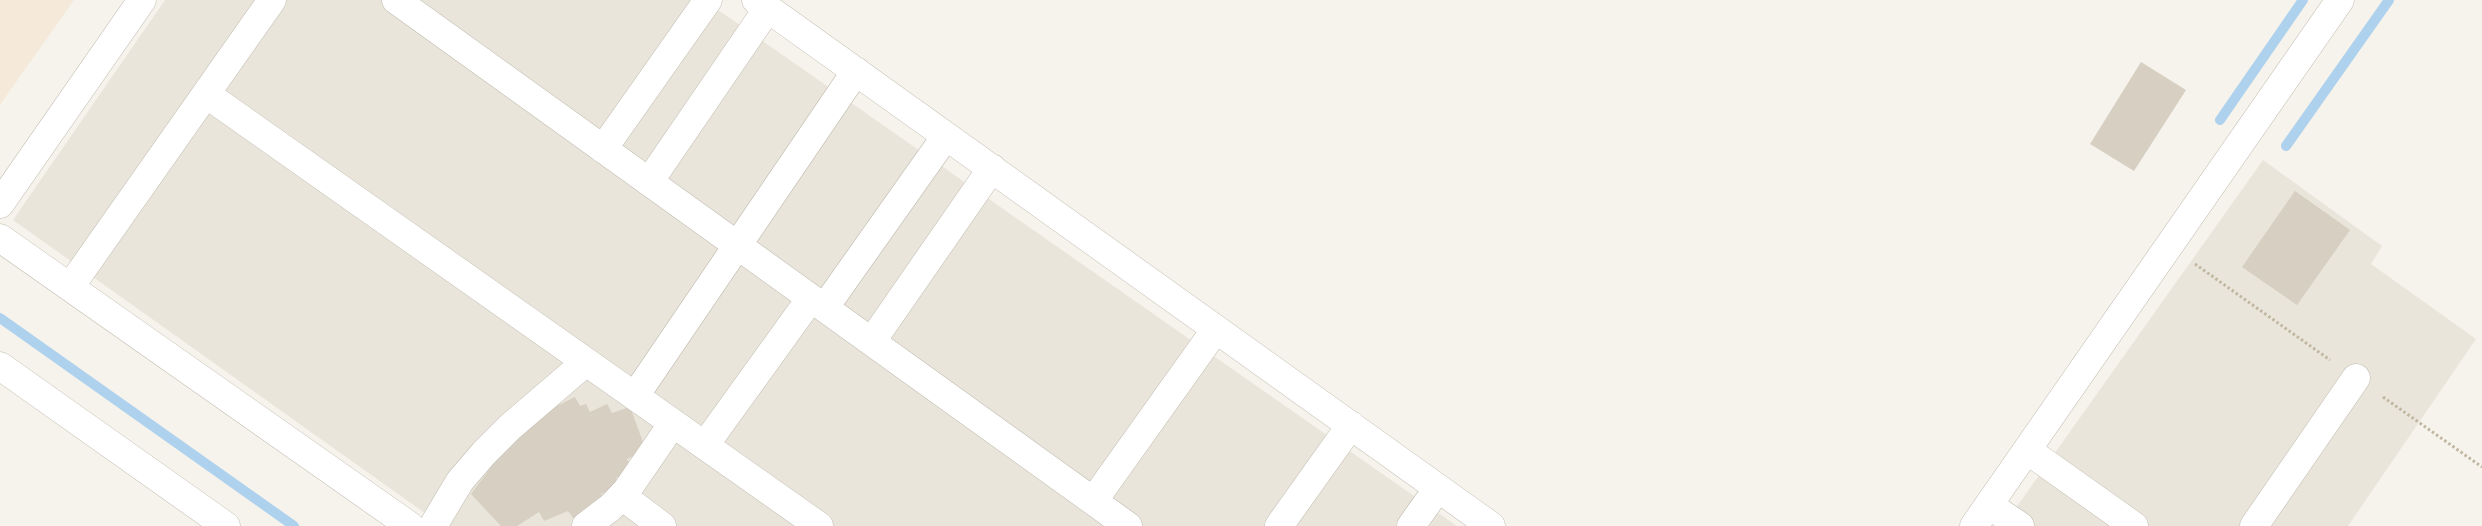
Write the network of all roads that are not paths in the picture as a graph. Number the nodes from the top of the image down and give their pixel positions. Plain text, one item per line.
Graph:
1 (142, 0) edge
2 (272, 0) edge
3 (396, 0) edge
4 (708, 0) edge
5 (2340, 0) edge
6 (762, 4) edge
7 (856, 71) junction
8 (206, 94) junction
9 (946, 136) junction
10 (604, 149) junction
11 (992, 168) junction
12 (650, 182) junction
13 (0, 204) edge
14 (0, 238) edge
15 (737, 244) junction
16 (70, 287) junction
17 (818, 302) junction
18 (1216, 329) junction
19 (872, 341) junction
20 (586, 362) junction
21 (0, 366) edge
22 (2356, 378) road end
23 (635, 396) junction
24 (673, 423) junction
25 (1351, 425) junction
26 (705, 445) junction
27 (2027, 450) junction
28 (1438, 488) junction
29 (622, 496) junction
30 (1094, 500) junction
31 (1981, 515) edge
32 (1485, 524) edge
33 (226, 526) edge
34 (410, 526) edge
35 (433, 526) edge
36 (586, 526) edge
37 (662, 526) edge
38 (819, 526) edge
39 (1128, 526) edge
40 (1279, 526) edge
41 (1411, 526) edge
42 (2020, 526) edge
43 (2134, 526) edge
44 (2254, 526) edge

1 - 13 street
2 - 8 street
3 - 10 street
4 - 10 street
5 - 27 street
6 - 7 street
6 - 12 street
7 - 9 street
7 - 15 street
8 - 16 street
8 - 20 street
9 - 11 street
9 - 17 street
10 - 12 street
11 - 18 street
11 - 19 street
12 - 15 street
14 - 16 street
15 - 17 street
15 - 23 street
16 - 34 street
17 - 19 street
17 - 26 street
18 - 25 street
18 - 30 street
19 - 30 street
20 - 23 street
20 - 35 street
21 - 33 street
22 - 44 street
23 - 24 street
24 - 26 street
24 - 29 street
25 - 28 street
25 - 40 street
26 - 38 street
27 - 31 street
27 - 43 street
28 - 32 street
28 - 41 street
29 - 36 street
29 - 37 street
30 - 39 street
31 - 42 street

